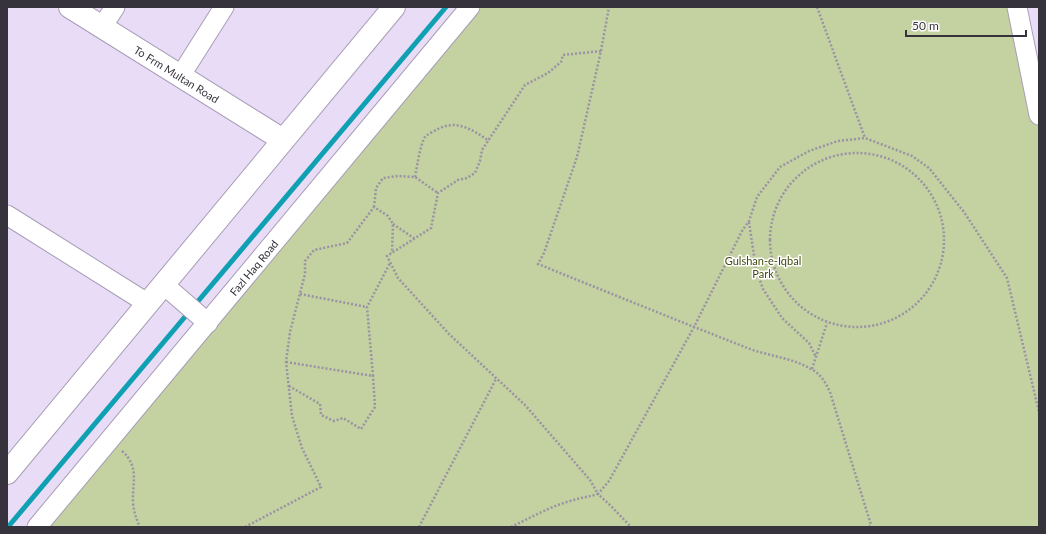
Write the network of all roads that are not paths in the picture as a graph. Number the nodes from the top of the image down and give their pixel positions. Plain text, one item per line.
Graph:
1 (70, 7) edge
2 (114, 7) edge
3 (224, 7) edge
4 (394, 7) edge
5 (470, 7) edge
6 (1017, 7) edge
7 (102, 27) junction
8 (180, 75) junction
9 (1039, 115) edge
10 (283, 140) junction
11 (7, 215) edge
12 (163, 284) junction
13 (147, 303) junction
14 (203, 319) junction
15 (9, 469) edge
16 (37, 527) edge

1 - 7 main road, To Frm Multan Road
2 - 7 street
3 - 8 street
4 - 10 main road
5 - 14 street, Fazl Haq Road
6 - 9 street
7 - 8 main road, To Frm Multan Road
8 - 10 main road, To Frm Multan Road
10 - 12 main road
11 - 13 street
12 - 13 main road
12 - 14 street
13 - 15 main road
14 - 16 street, Fazl Haq Road

